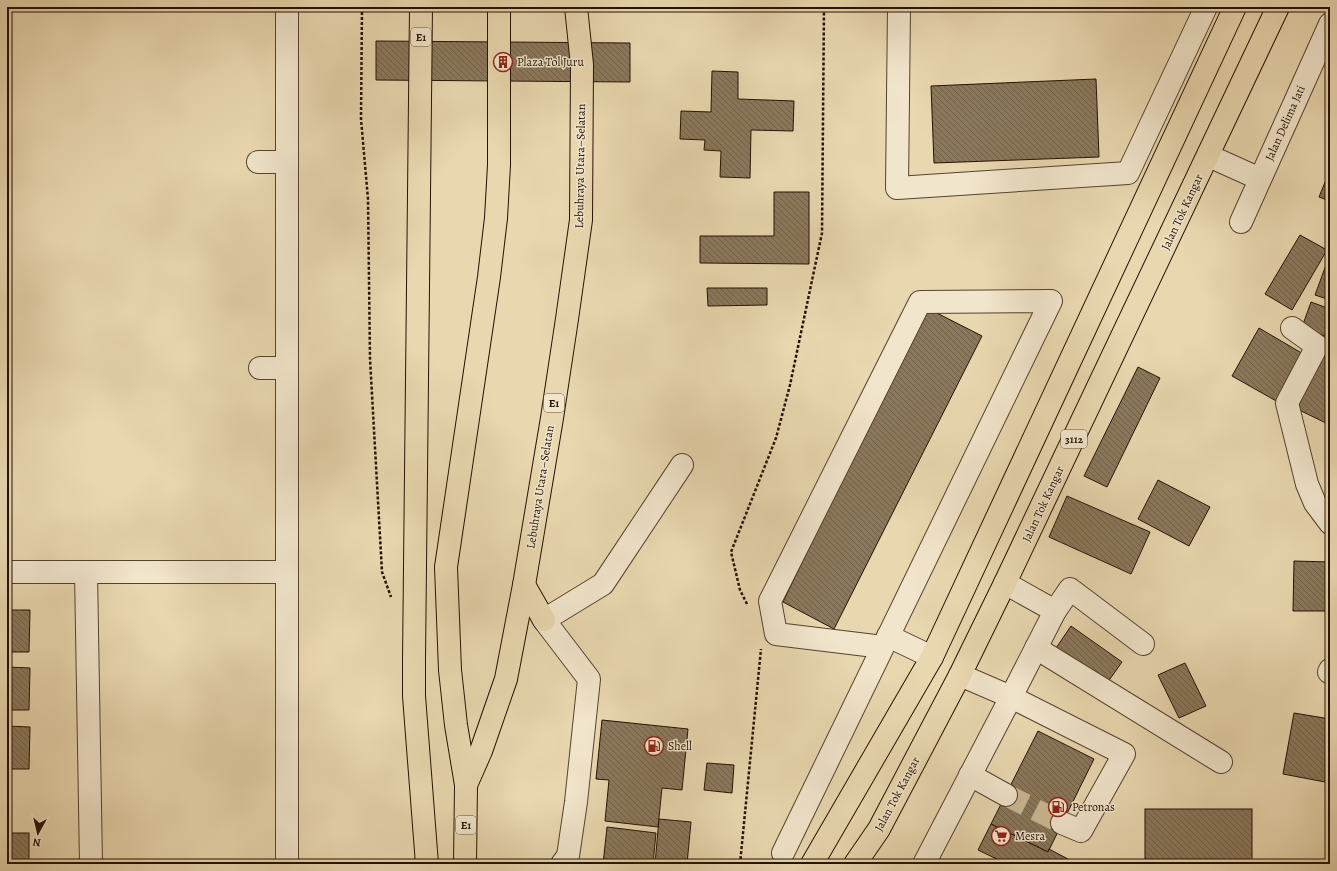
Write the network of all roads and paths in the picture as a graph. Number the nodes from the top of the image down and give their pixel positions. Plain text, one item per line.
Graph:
1 (287, 7) edge
2 (362, 7) edge
3 (421, 7) edge
4 (499, 7) edge
5 (576, 7) edge
6 (824, 7) edge
7 (899, 7) edge
8 (1206, 7) edge
9 (1235, 7) edge
10 (1278, 7) edge
11 (1330, 24) edge
12 (1209, 156) junction
13 (258, 162) dead end
14 (287, 162) junction
15 (1260, 179) junction
16 (1241, 222) dead end
17 (1292, 328) dead end
18 (260, 368) dead end
19 (287, 368) junction
20 (682, 465) dead end
21 (1330, 523) edge
22 (7, 572) edge
23 (86, 572) junction
24 (287, 572) junction
25 (1006, 583) junction
26 (524, 585) junction
27 (393, 601) dead end
28 (750, 609) dead end
29 (1055, 612) junction
30 (544, 620) junction
31 (762, 642) dead end
32 (886, 642) junction
33 (1143, 644) dead end
34 (1036, 648) junction
35 (932, 657) junction
36 (960, 674) junction
37 (1011, 697) junction
38 (1221, 762) dead end
39 (970, 776) junction
40 (466, 786) junction
41 (1006, 795) tunnel mouth
42 (1062, 823) tunnel mouth
43 (783, 852) dead end
44 (91, 864) edge
45 (287, 864) edge
46 (427, 864) edge
47 (465, 864) edge
48 (562, 864) edge
49 (740, 864) edge
50 (812, 864) edge
51 (855, 864) edge
52 (924, 864) edge

1 - 14 street
2 - 27 path
3 - 46 main road, E1
4 - 40 main road
5 - 26 main road, Lebuhraya Utara–Selatan / E1
6 - 28 path
7 - 8 street
9 - 35 main road
10 - 12 main road, Jalan Tok Kangar / 3112
11 - 15 street, Jalan Delima Jati
12 - 15 street
12 - 25 main road, Jalan Tok Kangar / 3112
13 - 14 street
14 - 19 street
15 - 16 street, Jalan Delima Jati
17 - 21 street
18 - 19 street
19 - 24 street
20 - 30 street
22 - 23 street
23 - 24 street
23 - 44 street
24 - 45 street
25 - 29 street
25 - 36 main road, Jalan Tok Kangar / 3112
26 - 30 main road
26 - 40 main road, Lebuhraya Utara–Selatan / E1
29 - 33 street
29 - 34 street
30 - 48 street
31 - 49 path
32 - 32 street
32 - 35 street
32 - 43 street
34 - 37 street
34 - 38 street
35 - 50 main road
36 - 37 street
36 - 51 main road, Jalan Tok Kangar / 3112
37 - 39 street
37 - 42 street
39 - 41 street
39 - 52 street
40 - 47 main road, Lebuhraya Utara–Selatan / E1

